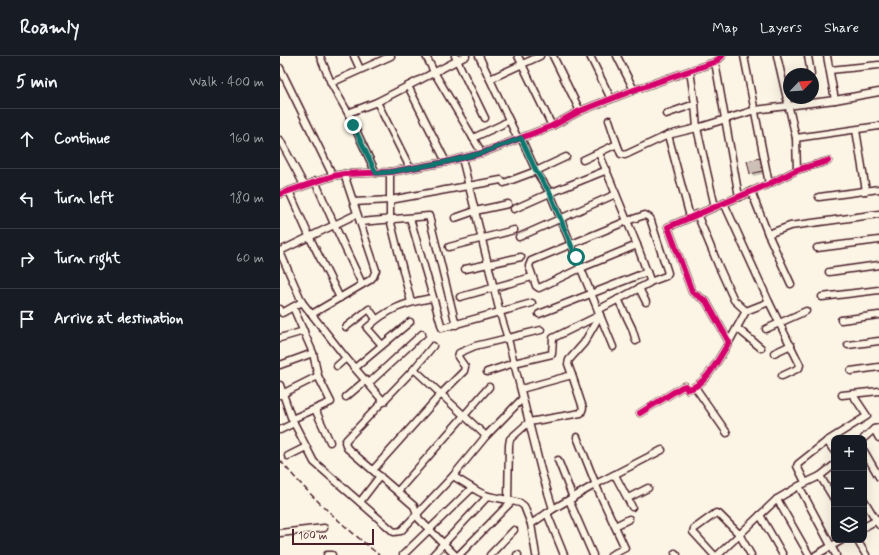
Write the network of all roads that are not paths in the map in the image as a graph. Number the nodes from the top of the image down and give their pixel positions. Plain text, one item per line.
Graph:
1 (320, 56) edge
2 (354, 56) edge
3 (391, 56) edge
4 (426, 56) edge
5 (466, 56) edge
6 (480, 56) edge
7 (518, 56) edge
8 (540, 56) edge
9 (553, 56) edge
10 (590, 56) edge
11 (616, 56) edge
12 (721, 56) edge
13 (744, 56) edge
14 (777, 56) edge
15 (808, 56) edge
16 (827, 56) edge
17 (456, 58) edge
18 (715, 62) junction
19 (522, 65) junction
20 (879, 65) edge
21 (810, 68) edge
22 (280, 69) edge
23 (360, 69) junction
24 (830, 70) junction
25 (690, 71) junction
26 (434, 72) junction
27 (490, 79) junction
28 (331, 83) junction
29 (408, 86) junction
30 (634, 90) junction
31 (879, 92) edge
32 (611, 99) junction
33 (835, 100) junction
34 (377, 102) junction
35 (695, 104) junction
36 (789, 105) junction
37 (755, 110) junction
38 (580, 111) junction
39 (348, 113) junction
40 (666, 114) dead end
41 (486, 118) dead end
42 (724, 118) junction
43 (509, 120) junction
44 (609, 120) dead end
45 (552, 126) junction
46 (879, 126) edge
47 (697, 128) junction
48 (856, 130) junction
49 (668, 135) junction
50 (473, 138) junction
51 (519, 138) junction
52 (796, 138) junction
53 (280, 140) edge
54 (617, 144) junction
55 (482, 153) junction
56 (600, 153) junction
57 (566, 157) dead end
58 (462, 158) junction
59 (583, 160) dead end
60 (446, 162) junction
61 (828, 162) dead end
62 (410, 168) junction
63 (607, 170) junction
64 (797, 170) junction
65 (536, 171) junction
66 (390, 172) junction
67 (376, 173) junction
68 (344, 174) junction
69 (332, 176) junction
70 (315, 181) junction
71 (769, 184) junction
72 (304, 185) junction
73 (469, 186) junction
74 (879, 189) edge
75 (866, 191) junction
76 (289, 192) junction
77 (751, 192) junction
78 (550, 193) junction
79 (280, 194) edge
80 (616, 194) junction
81 (739, 196) junction
82 (819, 197) dead end
83 (390, 200) junction
84 (354, 202) junction
85 (724, 203) junction
86 (508, 204) dead end
87 (715, 207) junction
88 (514, 209) dead end
89 (475, 211) junction
90 (357, 214) junction
91 (697, 214) junction
92 (879, 214) edge
93 (690, 217) junction
94 (410, 218) junction
95 (455, 218) dead end
96 (560, 218) junction
97 (390, 219) junction
98 (627, 221) junction
99 (360, 222) junction
100 (334, 224) junction
101 (514, 230) dead end
102 (768, 234) junction
103 (519, 237) dead end
104 (310, 238) junction
105 (482, 238) junction
106 (879, 240) edge
107 (571, 245) junction
108 (637, 245) junction
109 (449, 247) dead end
110 (817, 248) dead end
111 (280, 252) edge
112 (521, 257) dead end
113 (488, 264) junction
114 (879, 265) edge
115 (581, 268) junction
116 (465, 269) dead end
117 (647, 272) junction
118 (829, 272) dead end
119 (532, 277) junction
120 (650, 282) junction
121 (362, 284) junction
122 (791, 284) dead end
123 (494, 288) junction
124 (639, 288) junction
125 (879, 290) edge
126 (591, 294) junction
127 (460, 297) dead end
128 (822, 297) dead end
129 (340, 298) junction
130 (432, 298) junction
131 (618, 299) junction
132 (302, 302) junction
133 (411, 302) junction
134 (646, 302) dead end
135 (770, 302) junction
136 (532, 303) dead end
137 (293, 307) junction
138 (746, 311) junction
139 (806, 311) dead end
140 (280, 312) edge
141 (500, 313) junction
142 (599, 313) junction
143 (312, 314) junction
144 (539, 314) dead end
145 (879, 315) edge
146 (376, 319) junction
147 (841, 320) dead end
148 (410, 322) dead end
149 (780, 323) junction
150 (456, 325) junction
151 (346, 327) dead end
152 (737, 328) junction
153 (766, 329) dead end
154 (541, 330) dead end
155 (304, 331) junction
156 (422, 334) dead end
157 (280, 338) edge
158 (508, 339) junction
159 (636, 341) dead end
160 (879, 341) edge
161 (729, 342) junction
162 (382, 345) junction
163 (791, 345) junction
164 (848, 345) dead end
165 (433, 346) dead end
166 (613, 347) dead end
167 (761, 348) dead end
168 (313, 353) junction
169 (774, 353) dead end
170 (346, 358) junction
171 (514, 363) junction
172 (280, 365) edge
173 (337, 366) dead end
174 (879, 367) edge
175 (355, 368) junction
176 (414, 369) junction
177 (851, 371) dead end
178 (487, 372) dead end
179 (572, 375) junction
180 (318, 376) junction
181 (782, 376) dead end
182 (367, 382) junction
183 (280, 385) edge
184 (489, 387) dead end
185 (694, 387) junction
186 (521, 390) junction
187 (879, 391) edge
188 (282, 394) edge
189 (441, 394) junction
190 (842, 395) dead end
191 (852, 395) junction
192 (346, 397) dead end
193 (522, 399) junction
194 (384, 402) junction
195 (315, 409) junction
196 (640, 413) dead end
197 (463, 415) junction
198 (293, 421) junction
199 (529, 422) junction
200 (876, 428) edge
201 (280, 430) edge
202 (727, 433) dead end
203 (486, 436) junction
204 (867, 436) edge
205 (577, 437) dead end
206 (879, 438) edge
207 (827, 440) junction
208 (330, 442) dead end
209 (831, 446) edge
210 (306, 447) junction
211 (662, 450) dead end
212 (867, 455) edge
213 (288, 456) dead end
214 (558, 460) dead end
215 (831, 468) edge
216 (373, 470) junction
217 (615, 475) junction
218 (380, 476) junction
219 (453, 476) junction
220 (820, 476) junction
221 (879, 477) edge
222 (805, 482) junction
223 (596, 484) junction
224 (799, 486) junction
225 (472, 488) junction
226 (648, 488) dead end
227 (398, 491) junction
228 (831, 494) edge
229 (488, 496) junction
230 (628, 498) junction
231 (571, 499) junction
232 (777, 499) junction
233 (510, 501) junction
234 (360, 502) junction
235 (867, 504) edge
236 (632, 507) dead end
237 (553, 509) junction
238 (546, 513) junction
239 (416, 515) junction
240 (760, 515) junction
241 (629, 519) dead end
242 (878, 521) edge
243 (531, 524) junction
244 (615, 526) junction
245 (867, 526) edge
246 (324, 528) dead end
247 (429, 530) junction
248 (514, 530) dead end
249 (280, 533) edge
250 (739, 534) junction
251 (837, 543) edge
252 (859, 543) edge
253 (444, 544) junction
254 (831, 547) junction
255 (327, 555) edge
256 (332, 555) edge
257 (403, 555) edge
258 (433, 555) edge
259 (455, 555) edge
260 (459, 555) edge
261 (490, 555) edge
262 (536, 555) edge
263 (564, 555) edge
264 (593, 555) edge
265 (611, 555) edge
266 (714, 555) edge
267 (718, 555) edge
268 (752, 555) edge
269 (783, 555) edge
270 (809, 555) edge
271 (816, 555) edge
272 (836, 555) edge
273 (866, 555) edge

1 - 28 street
2 - 23 street
3 - 23 street
4 - 26 street
5 - 17 street
6 - 27 street
7 - 19 street
8 - 19 street
9 - 38 street
10 - 32 street
11 - 30 street
12 - 18 street
13 - 37 street
14 - 36 street
15 - 21 street
16 - 24 street
17 - 26 street
17 - 41 street
18 - 25 street
18 - 42 street
19 - 27 street
19 - 45 street
20 - 24 street
22 - 69 street
23 - 28 street
24 - 33 street
25 - 30 street
25 - 35 street
26 - 29 street
26 - 50 street
27 - 43 street
28 - 39 street
29 - 34 street
29 - 60 street
30 - 32 street
31 - 33 street
32 - 38 street
33 - 36 street
34 - 39 street
34 - 62 street
35 - 40 street
35 - 47 street
36 - 37 street
36 - 52 street
37 - 42 street
37 - 71 street
38 - 45 street
39 - 67 street
42 - 47 street
42 - 81 street
43 - 50 street
43 - 51 street
44 - 54 street
45 - 51 street
46 - 48 street
47 - 49 street
47 - 87 street
48 - 52 street
48 - 75 street
49 - 54 street
49 - 93 street
50 - 55 street
51 - 55 street
51 - 65 street
52 - 64 street
53 - 72 street
54 - 56 street
55 - 58 street
56 - 59 street
56 - 63 street
57 - 65 street
58 - 60 street
58 - 73 street
60 - 62 street
61 - 64 street
62 - 66 street
63 - 78 street
63 - 80 street
64 - 71 street
65 - 73 street
65 - 78 street
66 - 67 street
66 - 83 street
67 - 68 street
68 - 69 street
68 - 84 street
69 - 70 street
70 - 72 street
70 - 100 street
71 - 77 street
72 - 76 street
73 - 83 street
73 - 89 street
74 - 75 street
75 - 82 street
76 - 79 street
76 - 104 street
77 - 81 street
77 - 102 street
78 - 88 street
78 - 96 street
80 - 96 street
80 - 98 street
81 - 85 street
83 - 84 street
83 - 97 street
84 - 90 street
85 - 87 street
85 - 135 street
86 - 89 street
87 - 91 street
89 - 95 street
89 - 105 street
90 - 99 street
90 - 100 street
91 - 93 street
91 - 138 street
92 - 102 street
93 - 161 street
94 - 97 street
94 - 130 street
94 - 150 street
96 - 103 street
96 - 107 street
97 - 99 street
97 - 133 street
98 - 107 street
98 - 108 street
98 - 120 street
99 - 121 street
100 - 104 street
100 - 121 street
101 - 105 street
102 - 122 street
104 - 111 street
104 - 129 street
105 - 109 street
105 - 113 street
106 - 110 street
107 - 115 street
107 - 119 street
108 - 115 street
108 - 117 street
111 - 132 street
112 - 113 street
113 - 116 street
113 - 123 street
114 - 118 street
115 - 119 street
115 - 126 street
117 - 120 street
117 - 126 street
119 - 123 street
120 - 124 street
121 - 129 street
123 - 127 street
123 - 141 street
124 - 131 street
124 - 134 street
125 - 128 street
126 - 142 street
126 - 144 street
129 - 143 street
130 - 133 street
130 - 150 street
131 - 142 street
131 - 159 street
132 - 137 street
132 - 143 street
133 - 146 street
135 - 138 street
135 - 149 street
136 - 141 street
137 - 140 street
137 - 155 street
138 - 152 street
139 - 149 street
141 - 150 street
141 - 158 street
142 - 166 street
142 - 171 street
142 - 179 street
143 - 170 street
145 - 147 street
146 - 151 street
146 - 162 street
148 - 162 street
149 - 153 street
149 - 163 street
152 - 161 street
152 - 167 street
154 - 158 street
155 - 157 street
155 - 168 street
156 - 182 street
158 - 171 street
158 - 189 street
160 - 164 street
161 - 185 street
162 - 175 street
163 - 169 street
163 - 181 street
165 - 176 street
168 - 172 street
168 - 180 street
170 - 173 street
170 - 175 street
171 - 178 street
171 - 186 street
174 - 177 street
175 - 182 street
176 - 189 street
176 - 194 street
179 - 186 street
179 - 199 street
180 - 188 street
180 - 195 street
182 - 192 street
182 - 194 street
183 - 188 street
184 - 197 street
185 - 196 street
185 - 202 street
186 - 193 street
187 - 191 street
188 - 198 street
189 - 197 street
189 - 216 street
190 - 191 street
191 - 207 street
193 - 199 street
193 - 203 street
194 - 216 street
195 - 198 street
195 - 208 street
197 - 203 street
197 - 227 street
198 - 201 street
198 - 210 street
199 - 233 street
199 - 237 street
200 - 204 street
200 - 206 street
203 - 219 street
205 - 223 street
207 - 209 street
207 - 222 street
210 - 213 street
210 - 234 street
211 - 217 street
212 - 221 street
214 - 231 street
215 - 220 street
216 - 218 street
217 - 223 street
217 - 230 street
218 - 227 street
218 - 234 street
219 - 225 street
219 - 239 street
220 - 222 street
220 - 228 street
222 - 224 street
223 - 231 street
223 - 244 street
224 - 232 street
224 - 254 street
225 - 229 street
225 - 247 street
226 - 230 street
227 - 239 street
229 - 233 street
229 - 253 street
230 - 236 street
231 - 237 street
231 - 264 street
232 - 240 street
232 - 270 street
233 - 243 street
233 - 260 street
234 - 239 street
235 - 242 street
237 - 238 street
238 - 243 street
238 - 263 street
239 - 247 street
240 - 250 street
240 - 269 street
241 - 244 street
242 - 245 street
243 - 262 street
244 - 265 street
246 - 249 street
247 - 253 street
247 - 257 street
248 - 261 street
250 - 266 street
250 - 267 street
250 - 268 street
251 - 254 street
252 - 273 street
253 - 258 street
253 - 259 street
254 - 271 street
254 - 272 street
255 - 256 street

